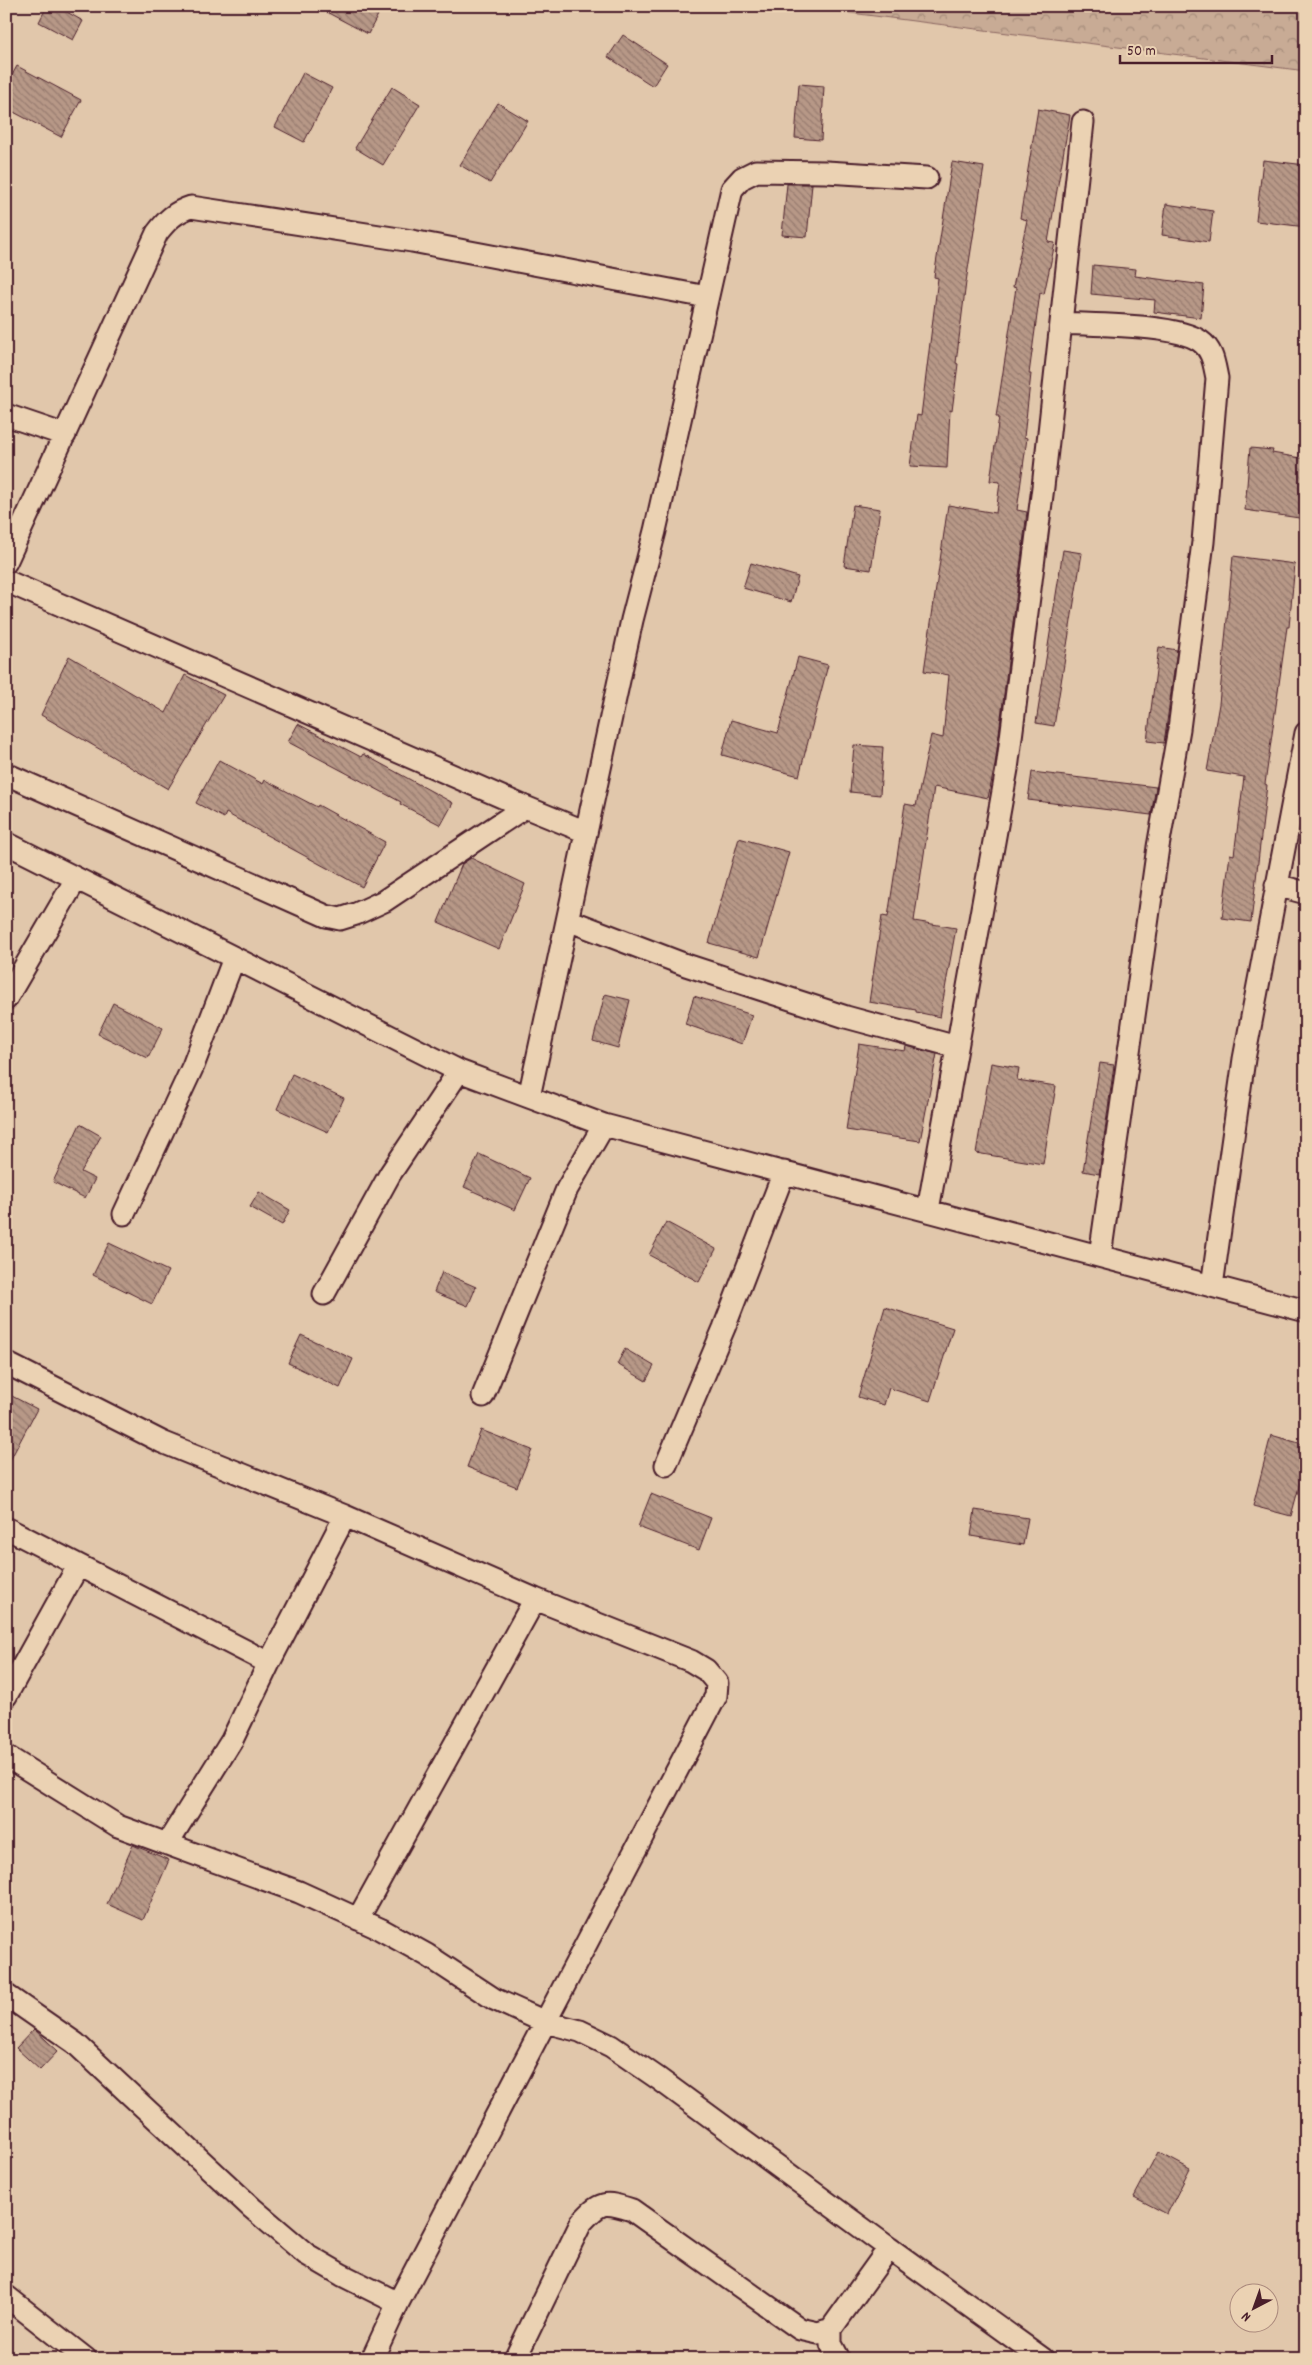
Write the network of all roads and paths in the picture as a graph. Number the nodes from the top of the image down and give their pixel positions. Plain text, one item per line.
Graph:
1 (1083, 122) dead end
2 (927, 178) dead end
3 (707, 297) junction
4 (1061, 323) junction
5 (6, 415) edge
6 (64, 435) junction
7 (6, 562) edge
8 (6, 581) edge
9 (1306, 733) edge
10 (6, 774) edge
11 (525, 808) junction
12 (586, 832) junction
13 (6, 843) edge
14 (76, 878) junction
15 (1276, 885) junction
16 (1306, 893) edge
17 (568, 920) junction
18 (234, 958) junction
19 (6, 999) edge
20 (957, 1047) junction
21 (459, 1071) junction
22 (530, 1097) junction
23 (604, 1125) junction
24 (784, 1172) junction
25 (928, 1210) junction
26 (124, 1214) dead end
27 (1100, 1256) junction
28 (1212, 1286) junction
29 (324, 1294) dead end
30 (1306, 1311) edge
31 (6, 1363) edge
32 (483, 1396) dead end
33 (666, 1465) dead end
34 (345, 1516) junction
35 (6, 1528) edge
36 (78, 1566) junction
37 (535, 1598) junction
38 (268, 1663) junction
39 (6, 1696) edge
40 (6, 1756) edge
41 (167, 1844) junction
42 (358, 1919) junction
43 (6, 1995) edge
44 (545, 2022) junction
45 (889, 2248) junction
46 (6, 2296) edge
47 (398, 2303) junction
48 (831, 2329) junction
49 (86, 2359) edge
50 (372, 2359) edge
51 (515, 2359) edge
52 (839, 2359) edge
53 (1042, 2359) edge

1 - 4 street
2 - 3 street
3 - 6 street
3 - 12 street
4 - 20 street
4 - 27 street
5 - 6 street
6 - 7 street
8 - 11 street
9 - 15 street
10 - 11 street
11 - 12 street
12 - 17 street
13 - 14 street
14 - 18 street
14 - 19 street
15 - 16 street
15 - 28 street
17 - 20 street
17 - 22 street
18 - 21 street
18 - 26 street
20 - 25 street
21 - 22 street
21 - 29 street
22 - 23 street
23 - 24 street
23 - 32 street
24 - 25 street
24 - 33 street
25 - 27 street
27 - 28 street
28 - 30 street
31 - 34 street
34 - 37 street
34 - 38 street
35 - 36 street
36 - 38 street
36 - 39 street
37 - 42 street
37 - 44 street
38 - 41 street
40 - 41 street
41 - 42 street
42 - 44 street
43 - 47 street
44 - 45 street
44 - 47 street
45 - 48 street
45 - 53 street
46 - 49 street
47 - 50 street
48 - 51 street
48 - 52 street

